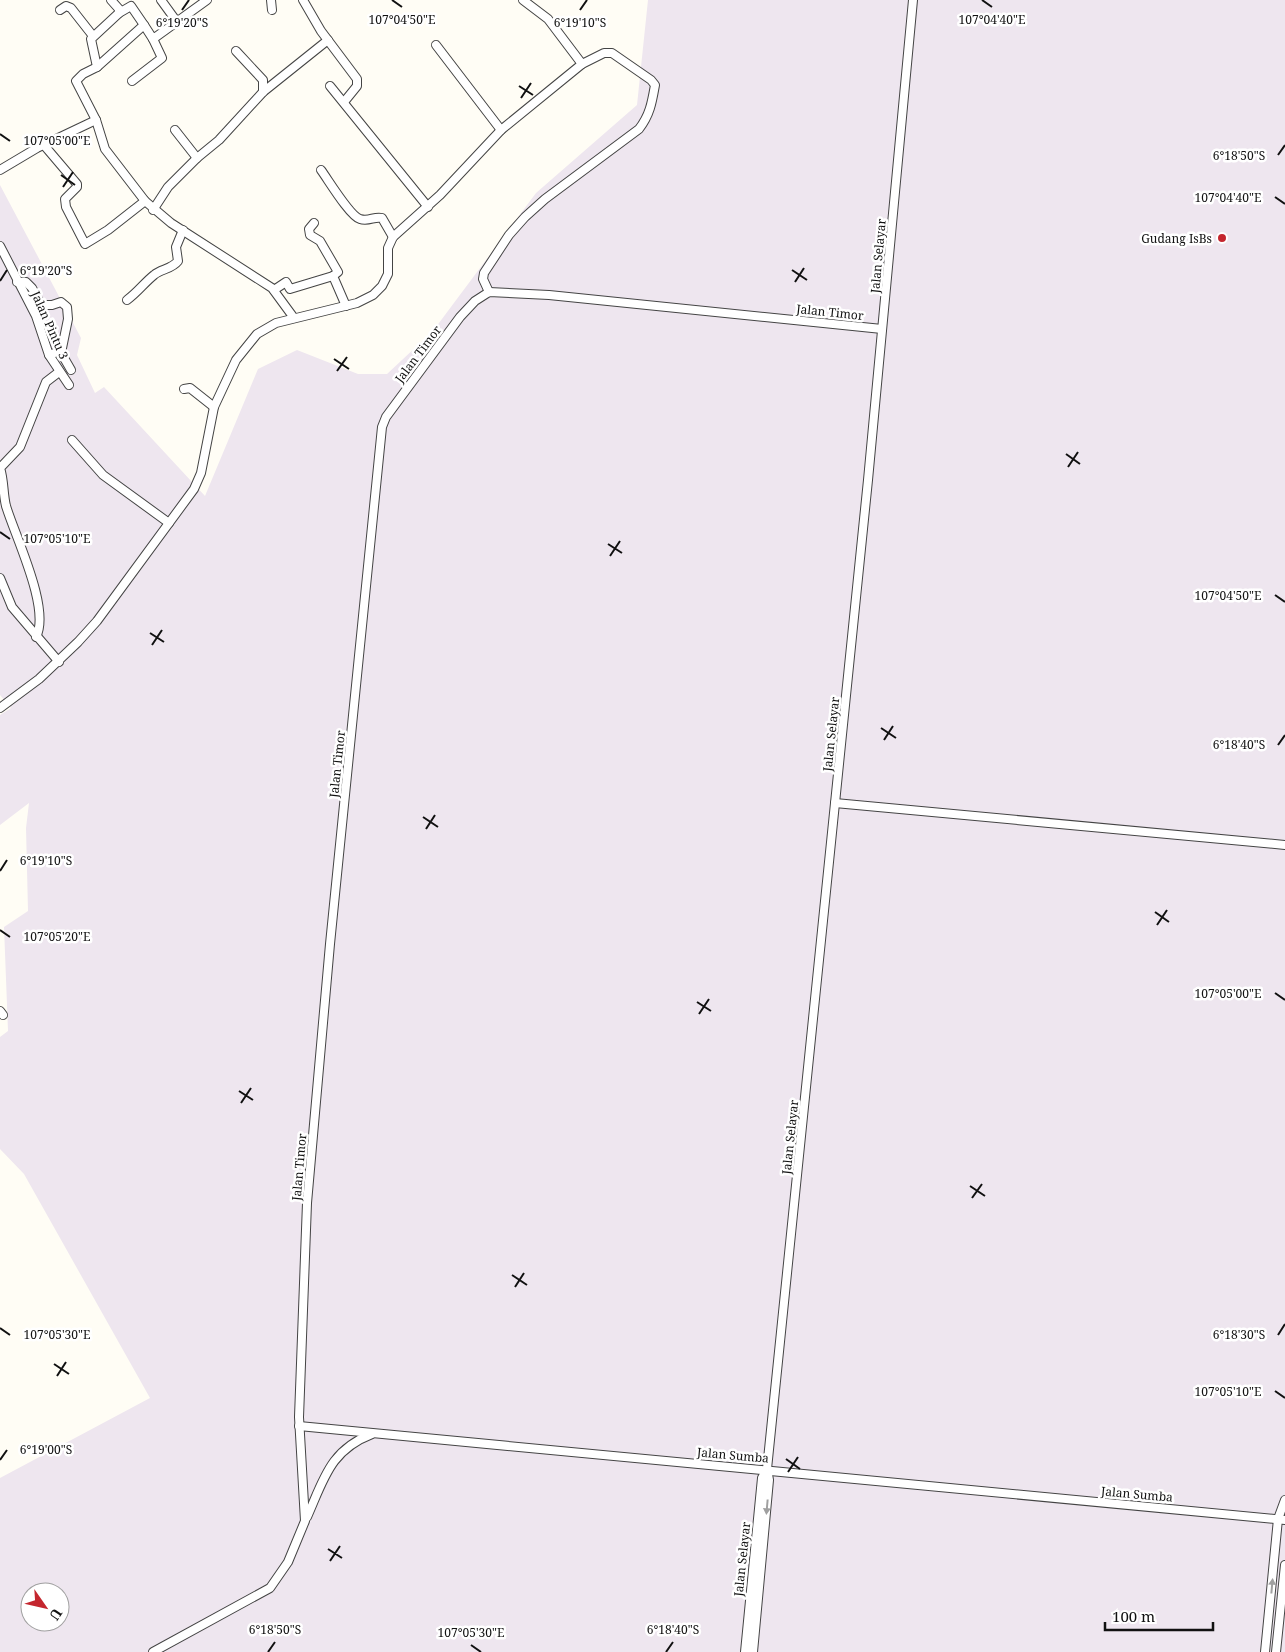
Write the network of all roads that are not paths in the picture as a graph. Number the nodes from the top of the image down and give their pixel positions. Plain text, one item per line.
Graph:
1 (111, 0) edge
2 (161, 0) edge
3 (207, 0) edge
4 (271, 0) edge
5 (303, 0) edge
6 (523, 0) edge
7 (913, 0) edge
8 (60, 10) dead end
9 (272, 10) dead end
10 (119, 13) junction
11 (177, 22) junction
12 (144, 25) junction
13 (92, 36) junction
14 (153, 40) junction
15 (328, 40) junction
16 (436, 45) dead end
17 (236, 51) dead end
18 (582, 64) junction
19 (97, 67) junction
20 (132, 81) dead end
21 (330, 86) dead end
22 (263, 92) junction
23 (344, 102) junction
24 (96, 120) junction
25 (176, 130) dead end
26 (501, 130) junction
27 (44, 144) junction
28 (197, 158) junction
29 (0, 170) edge
30 (322, 170) dead end
31 (145, 201) junction
32 (428, 207) junction
33 (153, 210) junction
34 (314, 223) dead end
35 (183, 230) junction
36 (393, 237) junction
37 (0, 246) edge
38 (332, 276) junction
39 (274, 290) junction
40 (489, 292) junction
41 (127, 300) dead end
42 (346, 306) junction
43 (36, 308) junction
44 (294, 318) junction
45 (882, 329) junction
46 (61, 353) junction
47 (50, 355) junction
48 (71, 370) dead end
49 (59, 372) junction
50 (69, 385) dead end
51 (184, 389) dead end
52 (214, 407) junction
53 (72, 440) dead end
54 (169, 523) junction
55 (0, 578) edge
56 (36, 637) junction
57 (59, 662) junction
58 (0, 708) edge
59 (835, 803) junction
60 (1285, 846) edge
61 (299, 1426) junction
62 (374, 1433) junction
63 (767, 1469) junction
64 (1285, 1500) edge
65 (1282, 1519) edge
66 (305, 1521) junction
67 (1285, 1565) edge
68 (153, 1652) edge
69 (745, 1652) edge
70 (753, 1652) edge
71 (1266, 1652) edge
72 (1276, 1652) edge

1 - 10 street
2 - 11 street
3 - 11 street
4 - 9 street
5 - 15 street
6 - 18 street
7 - 45 street, Jalan Selayar
8 - 13 street
10 - 12 street
10 - 13 street
11 - 14 street
12 - 14 street
12 - 19 street
13 - 19 street
14 - 20 street
15 - 22 street
15 - 23 street
16 - 26 street
17 - 22 street
18 - 26 street
18 - 40 street
19 - 24 street
21 - 23 street
22 - 28 street
23 - 32 street
24 - 27 street
24 - 31 street
25 - 28 street
26 - 32 street
27 - 29 street
27 - 31 street
28 - 33 street
30 - 36 street
31 - 33 street
32 - 36 street
33 - 35 street
34 - 38 street
35 - 39 street
35 - 41 street
36 - 42 street
37 - 43 street, Jalan Pintu 3
38 - 39 street
38 - 42 street
39 - 44 street
40 - 45 street, Jalan Timor
40 - 61 street, Jalan Timor
42 - 44 street
43 - 46 street
43 - 47 street, Jalan Pintu 3
44 - 52 street
45 - 59 street, Jalan Selayar
46 - 47 street
46 - 48 street
47 - 49 street, Jalan Pintu 3
49 - 50 street, Jalan Pintu 3
49 - 56 street
51 - 52 street
52 - 54 street
53 - 54 street
54 - 57 street
55 - 56 street
56 - 57 street
57 - 58 street
59 - 60 street
59 - 63 street, Jalan Selayar
61 - 62 street, Jalan Sumba
61 - 66 street, Jalan Timor
62 - 63 street, Jalan Sumba
62 - 66 street
63 - 65 street, Jalan Sumba
63 - 69 street, Jalan Selayar
63 -> 70 street, Jalan Selayar
64 - 65 street
71 -> 65 street
66 - 68 street, Jalan Timor
67 - 72 street

